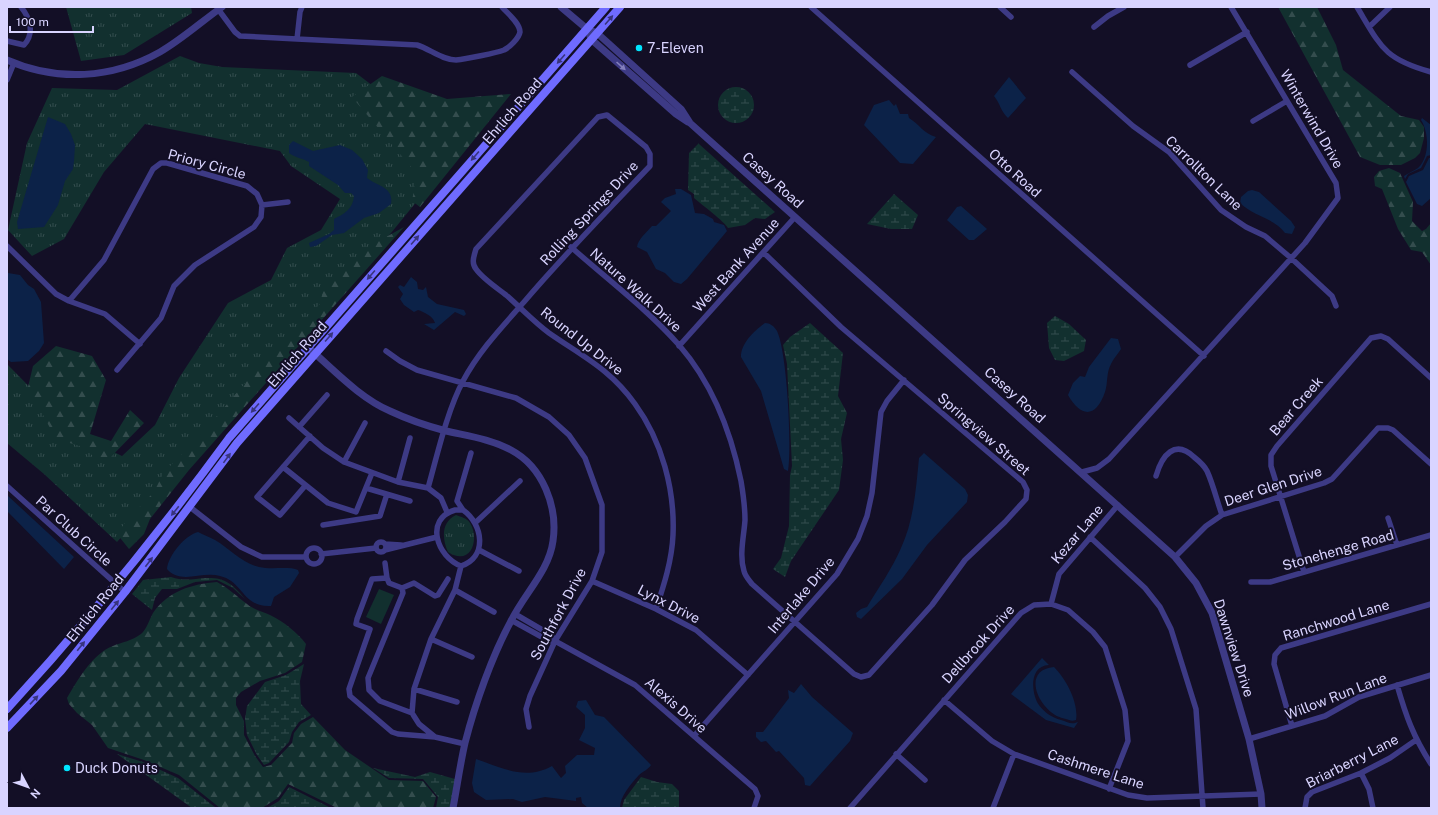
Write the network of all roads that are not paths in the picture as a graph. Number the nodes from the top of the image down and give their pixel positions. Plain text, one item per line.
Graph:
1 (21, 7) edge
2 (302, 7) edge
3 (502, 7) edge
4 (561, 7) edge
5 (606, 7) edge
6 (620, 7) edge
7 (811, 7) edge
8 (1000, 7) edge
9 (1124, 7) edge
10 (1231, 7) edge
11 (1357, 7) edge
12 (1390, 7) edge
13 (220, 8) edge
14 (1011, 17) dead end
15 (1094, 27) dead end
16 (1369, 27) junction
17 (587, 29) junction
18 (1246, 32) junction
19 (595, 36) junction
20 (297, 39) junction
21 (7, 41) edge
22 (7, 60) edge
23 (14, 63) junction
24 (1190, 65) dead end
25 (1072, 72) dead end
26 (1431, 72) edge
27 (7, 80) edge
28 (1287, 101) junction
29 (1253, 121) dead end
30 (288, 202) dead end
31 (262, 205) junction
32 (795, 217) junction
33 (7, 246) edge
34 (571, 247) junction
35 (764, 253) junction
36 (1291, 258) junction
37 (494, 285) joint
38 (70, 301) junction
39 (1336, 306) dead end
40 (519, 307) junction
41 (140, 344) junction
42 (679, 346) junction
43 (308, 347) junction
44 (386, 351) dead end
45 (315, 353) junction
46 (1204, 356) junction
47 (117, 370) dead end
48 (1431, 378) edge
49 (904, 380) junction
50 (462, 383) junction
51 (327, 395) dead end
52 (289, 418) dead end
53 (365, 423) dead end
54 (299, 427) junction
55 (445, 430) junction
56 (310, 436) junction
57 (410, 438) dead end
58 (470, 453) dead end
59 (344, 462) junction
60 (1431, 464) edge
61 (283, 467) junction
62 (1082, 472) junction
63 (372, 473) junction
64 (1156, 476) dead end
65 (520, 481) dead end
66 (398, 482) junction
67 (7, 486) edge
68 (305, 486) junction
69 (366, 488) junction
70 (428, 488) junction
71 (387, 494) junction
72 (1281, 496) junction
73 (410, 501) dead end
74 (1118, 505) junction
75 (190, 507) junction
76 (463, 510) junction
77 (356, 512) junction
78 (447, 512) junction
79 (1222, 515) junction
80 (1388, 518) dead end
81 (356, 520) junction
82 (475, 523) junction
83 (323, 525) dead end
84 (1431, 535) edge
85 (437, 537) junction
86 (1090, 537) junction
87 (1397, 545) junction
88 (385, 547) junction
89 (376, 548) junction
90 (479, 550) junction
91 (321, 554) junction
92 (306, 557) junction
93 (1175, 557) junction
94 (385, 563) dead end
95 (461, 566) junction
96 (519, 571) dead end
97 (1304, 572) junction
98 (386, 578) junction
99 (448, 579) dead end
100 (592, 581) junction
101 (1251, 582) dead end
102 (115, 584) junction
103 (455, 590) junction
104 (403, 591) junction
105 (125, 592) junction
106 (1051, 604) junction
107 (1431, 604) edge
108 (656, 609) junction
109 (494, 612) dead end
110 (515, 614) junction
111 (511, 620) junction
112 (795, 622) junction
113 (431, 639) junction
114 (555, 641) junction
115 (472, 657) dead end
116 (835, 657) joint
117 (748, 675) junction
118 (1431, 675) edge
119 (1397, 685) junction
120 (414, 689) junction
121 (944, 700) junction
122 (457, 702) dead end
123 (7, 709) edge
124 (412, 713) junction
125 (1292, 726) junction
126 (529, 727) dead end
127 (7, 728) edge
128 (694, 736) junction
129 (436, 737) junction
130 (1249, 739) junction
131 (1416, 740) junction
132 (465, 744) junction
133 (896, 754) junction
134 (1014, 754) junction
135 (1431, 764) edge
136 (1361, 773) junction
137 (925, 780) dead end
138 (1109, 789) junction
139 (1261, 794) junction
140 (1202, 797) junction
141 (453, 808) edge
142 (754, 808) edge
143 (850, 808) edge
144 (993, 808) edge
145 (1203, 808) edge
146 (1262, 808) edge
147 (1305, 808) edge
148 (1373, 808) edge

1 - 21 street
2 - 20 street
3 - 20 street
4 - 17 street
5 - 17 main road, Ehrlich Road
19 -> 6 main road, Ehrlich Road
7 - 46 street, Otto Road
8 - 14 street
9 - 15 street
10 - 18 street, Winterwind Drive
11 - 16 street
12 - 16 street
13 - 20 street
13 - 23 street
16 - 26 street
17 - 19 street, Casey Road
17 -> 43 main road, Ehrlich Road
18 - 24 street
18 - 28 street, Winterwind Drive
19 - 32 street, Casey Road
45 -> 19 main road, Ehrlich Road
22 - 23 street
23 - 27 street
25 - 36 street, Carrollton Lane
28 - 29 street
28 - 36 street, Winterwind Drive
30 - 31 street
31 - 38 street, Priory Circle
31 - 41 street
32 - 35 street, West Bank Avenue
32 - 62 street, Casey Road
33 - 38 street
34 - 37 street, Rolling Springs Drive
34 - 40 street, Rolling Springs Drive
34 - 42 street, Nature Walk Drive
35 - 42 street, West Bank Avenue
35 - 49 street, Springview Street
36 - 39 street, Carrollton Lane
36 - 46 street
37 - 40 street, Round Up Drive
38 - 41 street
40 - 50 street, Rolling Springs Drive
40 - 108 street, Round Up Drive
41 - 47 street
42 - 112 street, Nature Walk Drive
43 - 45 street
43 -> 102 main road, Ehrlich Road
44 - 50 street, Southfork Drive
45 - 55 street
75 -> 45 main road, Ehrlich Road
46 - 62 street
48 - 72 street, Bear Creek
49 - 112 street, Interlake Drive
49 - 116 street, Springview Street
50 - 55 street, Rolling Springs Drive
50 - 100 street, Southfork Drive
51 - 54 street
52 - 54 street
53 - 59 street
54 - 56 street
55 - 70 street, Rolling Springs Drive
55 - 110 street
56 - 59 street
56 - 61 street
57 - 66 street
58 - 76 street
59 - 63 street
60 - 72 street, Deer Glen Drive
61 - 68 street
61 - 68 street
62 - 74 street, Dawnview Drive
63 - 66 street
63 - 69 street
64 - 79 street
65 - 82 street
66 - 70 street
67 - 102 street, Par Club Circle
68 - 77 street
69 - 71 street
69 - 77 street
70 - 78 street
71 - 73 street
71 - 81 street
72 - 79 street, Deer Glen Drive
72 - 97 street, Bear Creek
74 - 86 street, Kezar Lane
74 - 93 street, Dawnview Drive
75 - 92 street
105 -> 75 main road, Ehrlich Road
76 - 78 street
76 - 82 street
77 - 81 street
78 - 85 street
79 - 93 street, Deer Glen Drive
80 - 87 street
81 - 83 street
82 - 90 street
84 - 87 street, Stonehenge Road
85 - 88 street
85 - 95 street
86 - 106 street, Kezar Lane
86 - 140 street
87 - 97 street, Stonehenge Road
88 - 89 street
88 - 89 street
89 - 91 street
90 - 95 street
90 - 96 street
91 - 92 street
91 - 92 street
93 - 130 street, Dawnview Drive
94 - 98 street
95 - 103 street
97 - 101 street, Stonehenge Road
98 - 104 street
98 - 129 street
99 - 104 street
100 - 108 street, Lynx Drive
100 - 114 street, Southfork Drive
102 - 105 street, Par Club Circle
102 - 123 main road, Ehrlich Road
103 - 109 street
103 - 113 street
104 - 124 street
127 -> 105 main road, Ehrlich Road
106 - 121 street, Dellbrook Drive
106 - 138 street, Dellbrook Drive
107 - 125 street, Ranchwood Lane
108 - 117 street, Lynx Drive
110 - 111 street
110 - 114 street, Alexis Drive
111 - 114 street, Alexis Drive
111 - 132 street
112 - 116 street, Nature Walk Drive
112 - 117 street, Interlake Drive
113 - 115 street
113 - 120 street
114 - 126 street, Southfork Drive
114 - 128 street, Alexis Drive
117 - 128 street, Interlake Drive
118 - 119 street, Willow Run Lane
119 - 125 street, Willow Run Lane
119 - 131 street
120 - 122 street
120 - 124 street
121 - 133 street, Dellbrook Drive
121 - 134 street, Cashmere Lane
124 - 129 street
125 - 130 street, Willow Run Lane
128 - 142 street, Alexis Drive
129 - 132 street
130 - 139 street, Dawnview Drive
131 - 135 street
131 - 136 street, Briarberry Lane
132 - 141 street
133 - 137 street
133 - 143 street, Dellbrook Drive
134 - 138 street, Cashmere Lane
134 - 144 street
136 - 147 street, Briarberry Lane
136 - 148 street
138 - 140 street, Cashmere Lane
139 - 140 street, Cashmere Lane
139 - 146 street, Dawnview Drive
140 - 145 street

